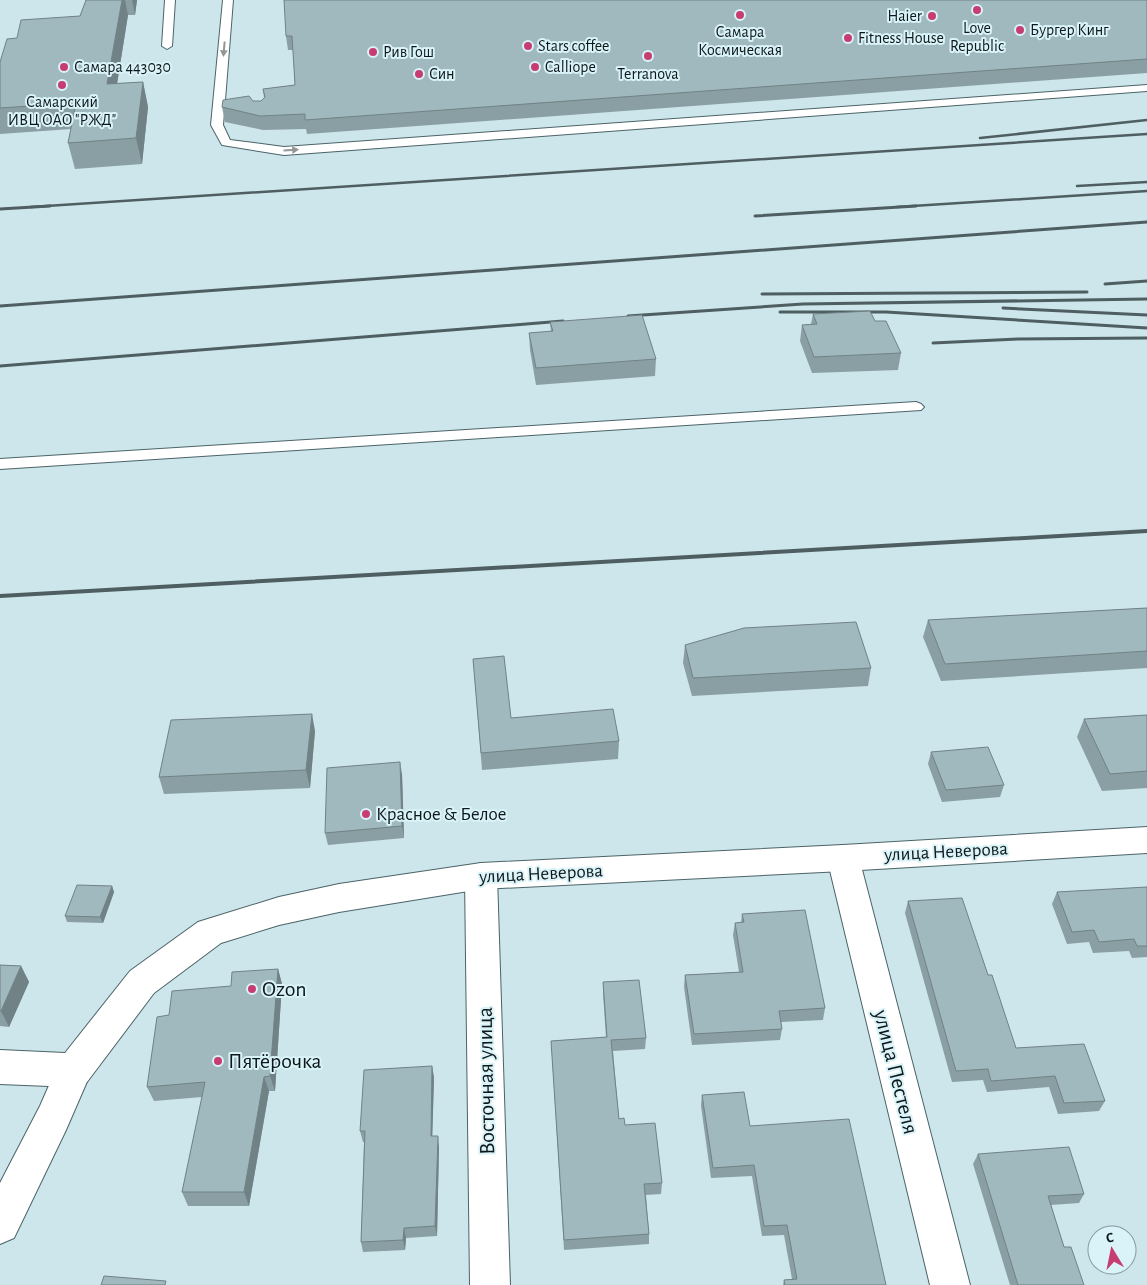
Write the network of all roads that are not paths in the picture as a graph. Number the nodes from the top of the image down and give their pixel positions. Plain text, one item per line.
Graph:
1 (170, 0) edge
2 (228, 0) edge
3 (167, 46) dead end
4 (1147, 88) edge
5 (436, 140) joint
6 (916, 407) dead end
7 (0, 464) edge
8 (1147, 840) edge
9 (843, 858) junction
10 (481, 876) junction
11 (0, 1067) edge
12 (74, 1070) junction
13 (0, 1224) edge
14 (490, 1285) edge
15 (950, 1285) edge

1 - 3 lane
2 -> 5 lane
4 - 5 lane
6 - 7 lane
8 - 9 street, улица Неверова
9 - 10 street, улица Неверова
9 - 15 street, улица Пестеля
10 - 12 street, улица Неверова
10 - 14 street, Восточная улица
11 - 12 street
12 - 13 street, улица Неверова

